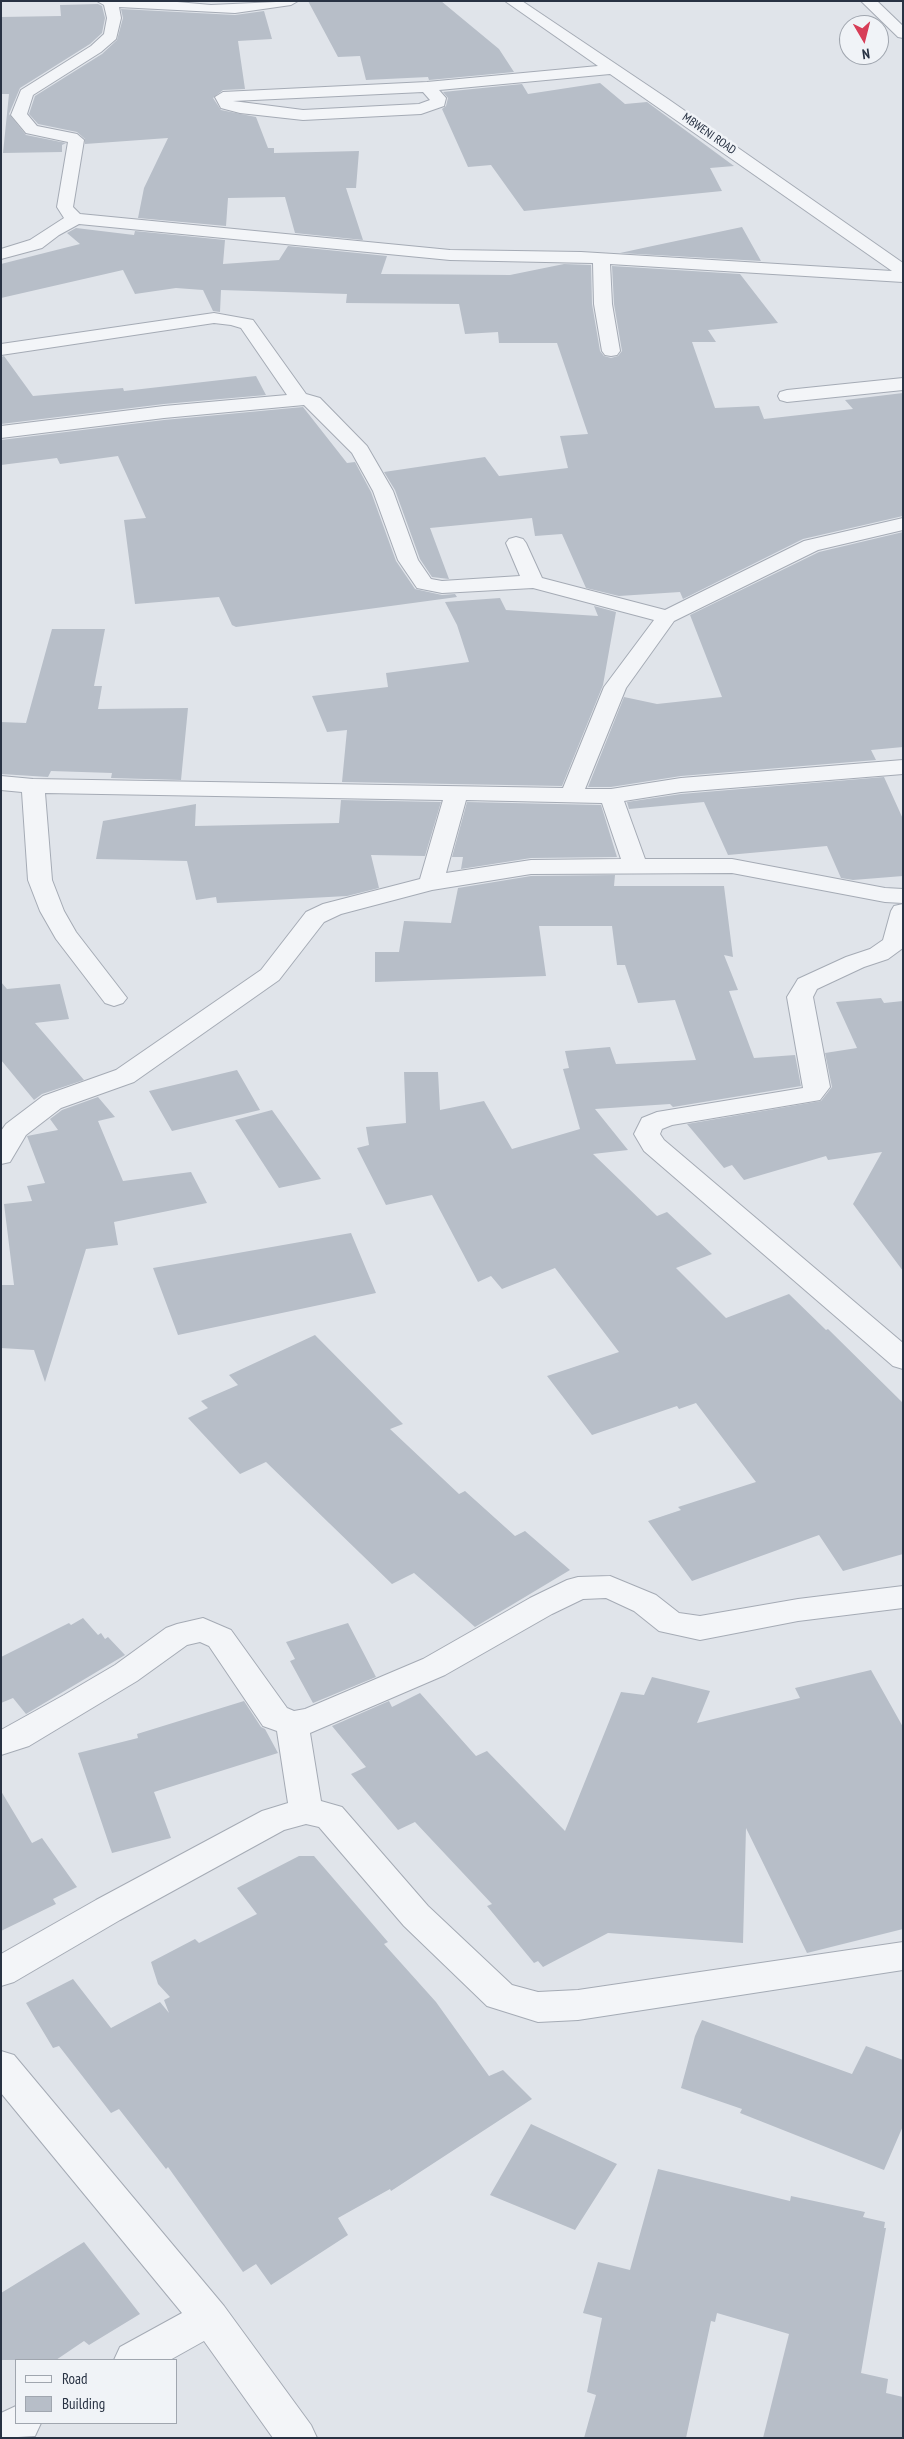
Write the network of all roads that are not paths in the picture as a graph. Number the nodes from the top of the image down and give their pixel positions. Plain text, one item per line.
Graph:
1 (104, 1) edge
2 (291, 1) edge
3 (512, 1) edge
4 (868, 1) edge
5 (112, 2) edge
6 (903, 34) edge
7 (614, 70) junction
8 (427, 87) junction
9 (312, 92) junction
10 (4, 104) dead end
11 (22, 105) junction
12 (319, 114) junction
13 (76, 219) junction
14 (1, 254) edge
15 (601, 259) junction
16 (903, 271) edge
17 (903, 277) edge
18 (1, 350) edge
19 (611, 351) dead end
20 (903, 384) edge
21 (787, 396) dead end
22 (300, 398) junction
23 (1, 432) edge
24 (903, 524) edge
25 (516, 543) dead end
26 (533, 582) junction
27 (667, 617) junction
28 (903, 767) edge
29 (1, 783) edge
30 (33, 786) junction
31 (456, 794) junction
32 (571, 796) junction
33 (611, 796) junction
34 (634, 865) junction
35 (431, 883) junction
36 (903, 896) edge
37 (903, 911) edge
38 (114, 998) dead end
39 (1, 1156) edge
40 (903, 1359) edge
41 (903, 1597) edge
42 (292, 1724) junction
43 (1, 1743) edge
44 (306, 1811) junction
45 (903, 1956) edge
46 (1, 1972) edge
47 (1, 2066) edge
48 (210, 2318) junction
49 (136, 2359) edge
50 (19, 2424) edge
51 (1, 2434) edge
52 (296, 2438) edge

1 - 5 street
2 - 5 street
3 - 7 street, MBWENI ROAD
4 - 6 street
5 - 11 street
7 - 8 street
7 - 16 street, MBWENI ROAD
8 - 9 street
8 - 12 street
9 - 12 street
9 - 12 street
10 - 11 street
11 - 13 street
13 - 14 street
13 - 15 street
15 - 17 street
15 - 19 street
18 - 22 street
20 - 21 street
22 - 23 street
22 - 26 street
24 - 27 street
25 - 26 street
26 - 27 street
27 - 32 street
28 - 33 street
29 - 30 street
30 - 31 street
30 - 38 street
31 - 32 street
31 - 35 street
32 - 33 street
33 - 34 street
34 - 35 street
34 - 36 street
35 - 39 street
37 - 40 street
41 - 42 street
42 - 43 street
42 - 44 street
44 - 45 street
44 - 46 street
47 - 48 street
48 - 49 street
48 - 52 street
50 - 51 street

